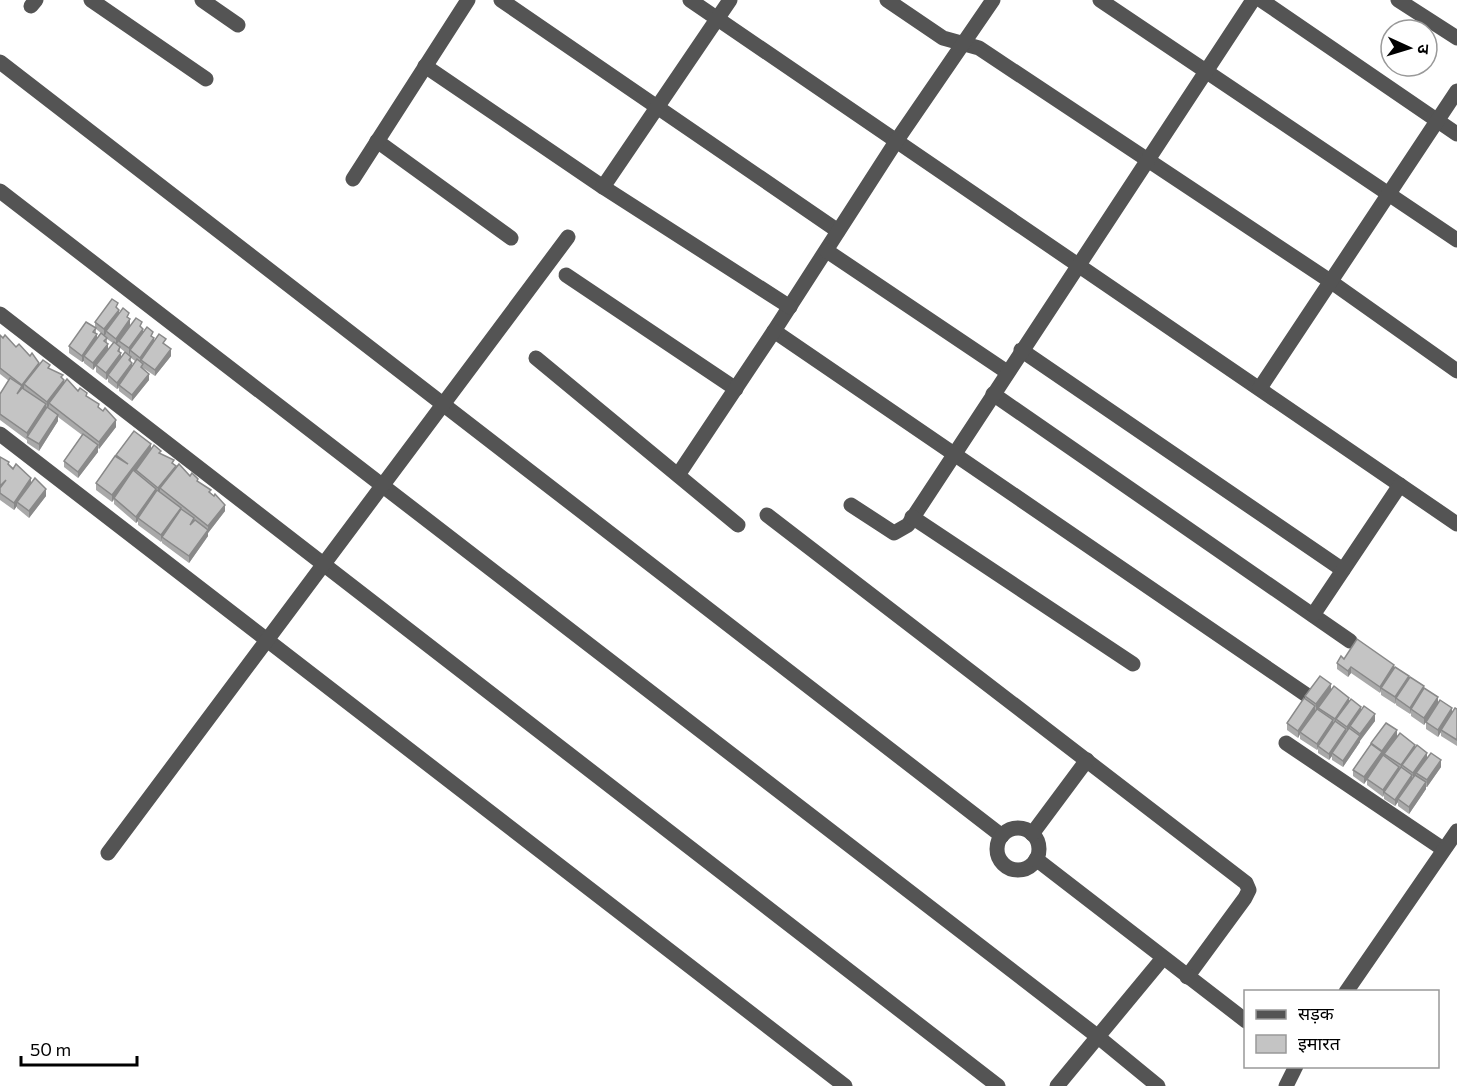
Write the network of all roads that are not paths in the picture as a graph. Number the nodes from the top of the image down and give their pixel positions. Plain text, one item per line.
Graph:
1 (91, 0) edge
2 (202, 0) edge
3 (468, 0) edge
4 (501, 0) edge
5 (690, 0) edge
6 (730, 0) edge
7 (887, 0) edge
8 (993, 0) edge
9 (1100, 0) edge
10 (1253, 0) edge
11 (1261, 0) edge
12 (1398, 0) edge
13 (718, 19) junction
14 (238, 25) dead end
15 (1457, 38) edge
16 (964, 44) junction
17 (0, 62) edge
18 (425, 66) junction
19 (1205, 72) junction
20 (206, 79) dead end
21 (1457, 91) edge
22 (656, 108) junction
23 (1437, 121) junction
24 (1457, 134) edge
25 (897, 140) junction
26 (377, 141) junction
27 (1146, 159) junction
28 (353, 178) dead end
29 (603, 187) junction
30 (0, 191) edge
31 (1388, 194) junction
32 (838, 231) junction
33 (568, 237) dead end
34 (511, 238) dead end
35 (1457, 240) edge
36 (827, 251) junction
37 (1078, 263) junction
38 (566, 274) dead end
39 (1330, 281) junction
40 (790, 307) junction
41 (0, 314) edge
42 (774, 331) junction
43 (1021, 350) junction
44 (536, 358) dead end
45 (1457, 371) edge
46 (1007, 372) junction
47 (1260, 388) junction
48 (736, 389) junction
49 (993, 394) junction
50 (444, 405) junction
51 (0, 434) edge
52 (953, 455) junction
53 (678, 475) junction
54 (1401, 485) junction
55 (382, 486) junction
56 (851, 505) dead end
57 (767, 515) dead end
58 (912, 518) junction
59 (1457, 524) edge
60 (738, 525) dead end
61 (324, 563) junction
62 (1343, 570) junction
63 (1313, 615) junction
64 (267, 640) junction
65 (1350, 641) dead end
66 (1132, 664) dead end
67 (1308, 696) edge
68 (1286, 743) dead end
69 (1087, 760) junction
70 (1457, 831) edge
71 (1032, 834) junction
72 (1002, 836) junction
73 (1443, 849) junction
74 (108, 853) dead end
75 (1036, 859) junction
76 (1163, 958) junction
77 (1186, 977) junction
78 (1347, 990) edge
79 (1244, 1020) edge
80 (1097, 1036) junction
81 (1295, 1068) edge
82 (845, 1086) edge
83 (998, 1086) edge
84 (1057, 1086) edge
85 (1158, 1086) edge
86 (1286, 1086) edge

1 - 20 street
2 - 14 street
3 - 18 street
4 - 22 street
5 - 13 street
6 - 13 street
7 - 16 street
8 - 16 street
9 - 19 street
10 - 19 street
11 - 23 street
12 - 15 street
13 - 22 street
13 - 25 street
16 - 25 street
16 - 27 street
17 - 50 street
18 - 26 street
18 - 29 street
19 - 27 street
19 - 31 street
21 - 23 street
22 - 29 street
22 - 32 street
23 - 24 street
23 - 31 street
25 - 32 street
25 - 37 street
26 - 28 street
26 - 34 street
27 - 37 street
27 - 39 street
29 - 40 street
30 - 55 street
31 - 35 street
31 - 39 street
32 - 36 street
33 - 50 street
36 - 40 street
36 - 46 street
37 - 43 street
37 - 47 street
38 - 48 street
39 - 45 street
39 - 47 street
40 - 42 street
41 - 61 street
42 - 48 street
42 - 52 street
43 - 46 street
43 - 62 street
44 - 53 street
46 - 49 street
47 - 54 street
48 - 53 street
49 - 52 street
49 - 63 street
50 - 55 street
50 - 72 street
51 - 64 street
52 - 58 street
52 - 67 street
53 - 60 street
54 - 59 street
54 - 62 street
55 - 61 street
55 - 80 street
56 - 58 street
57 - 69 street
58 - 66 street
61 - 64 street
61 - 83 street
62 - 63 street
63 - 65 street
64 - 74 street
64 - 82 street
68 - 73 street
69 - 71 street
69 - 77 street
70 - 73 street
71 - 72 street
71 - 75 street
72 - 75 street
73 - 78 street
75 - 76 street
76 - 77 street
76 - 80 street
77 - 79 street
80 - 84 street
80 - 85 street
81 - 86 street

